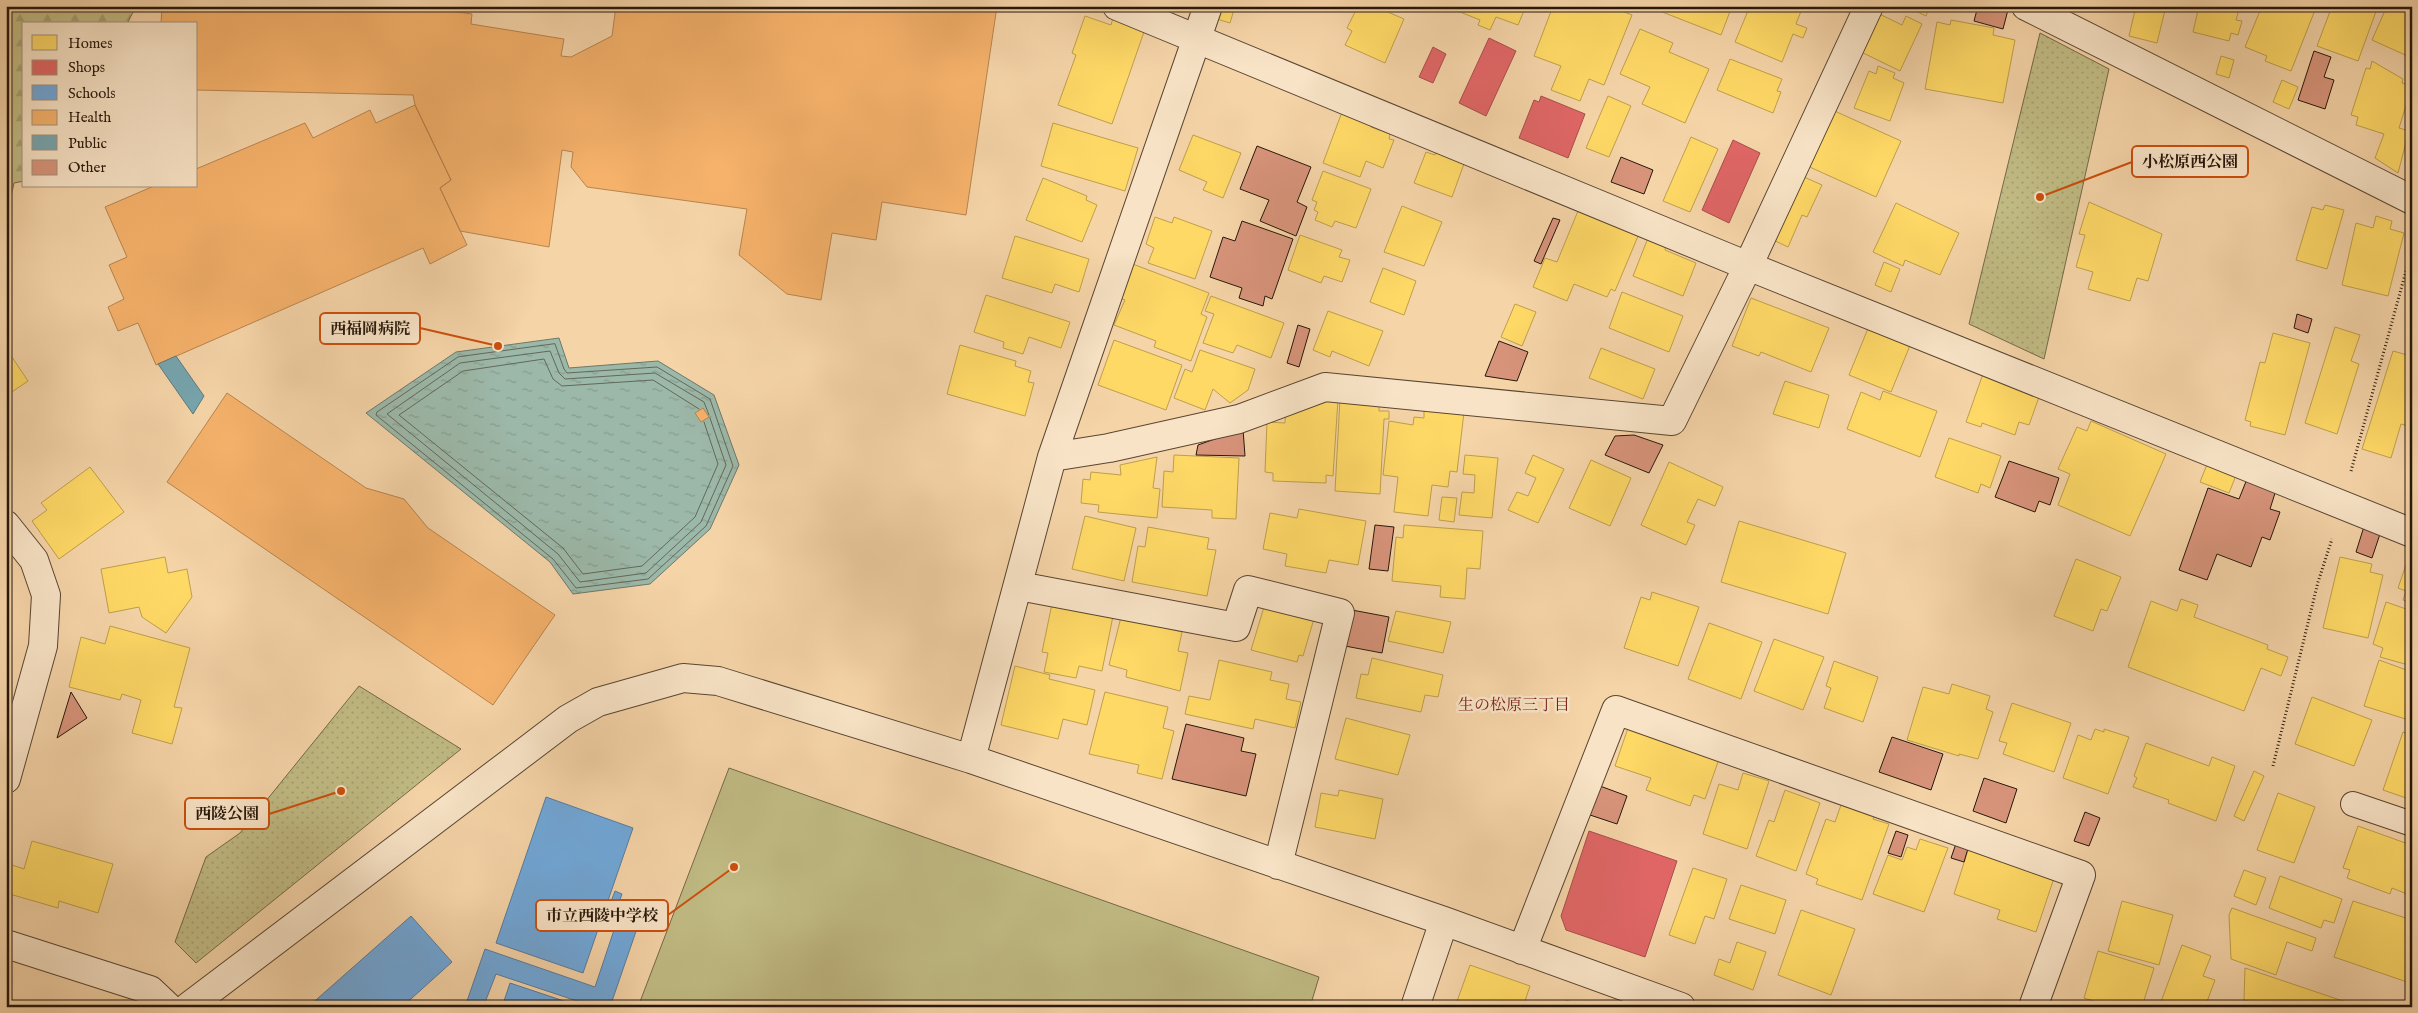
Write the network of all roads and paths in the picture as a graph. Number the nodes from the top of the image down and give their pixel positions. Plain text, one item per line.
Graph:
1 (1117, 6) edge
2 (1208, 6) edge
3 (1870, 6) edge
4 (2026, 6) edge
5 (1198, 39) junction
6 (2412, 200) edge
7 (1748, 266) junction
8 (1052, 457) junction
9 (6, 525) edge
10 (2412, 533) edge
11 (1019, 586) junction
12 (971, 759) junction
13 (6, 779) edge
14 (2353, 804) dead end
15 (2412, 824) edge
16 (1278, 865) junction
17 (1444, 922) junction
18 (6, 944) edge
19 (1522, 950) junction
20 (1671, 1005) edge
21 (168, 1007) edge
22 (188, 1007) edge
23 (1415, 1007) edge
24 (2033, 1007) edge

1 - 5 street
2 - 5 street
3 - 7 street
4 - 6 street
5 - 7 street
5 - 8 street
7 - 8 street
7 - 10 street
8 - 11 street
9 - 13 street
11 - 12 street
11 - 16 street
12 - 16 street
12 - 22 street
14 - 15 lane
16 - 17 street
17 - 19 street
17 - 23 street
18 - 21 street
19 - 20 street
19 - 24 street

